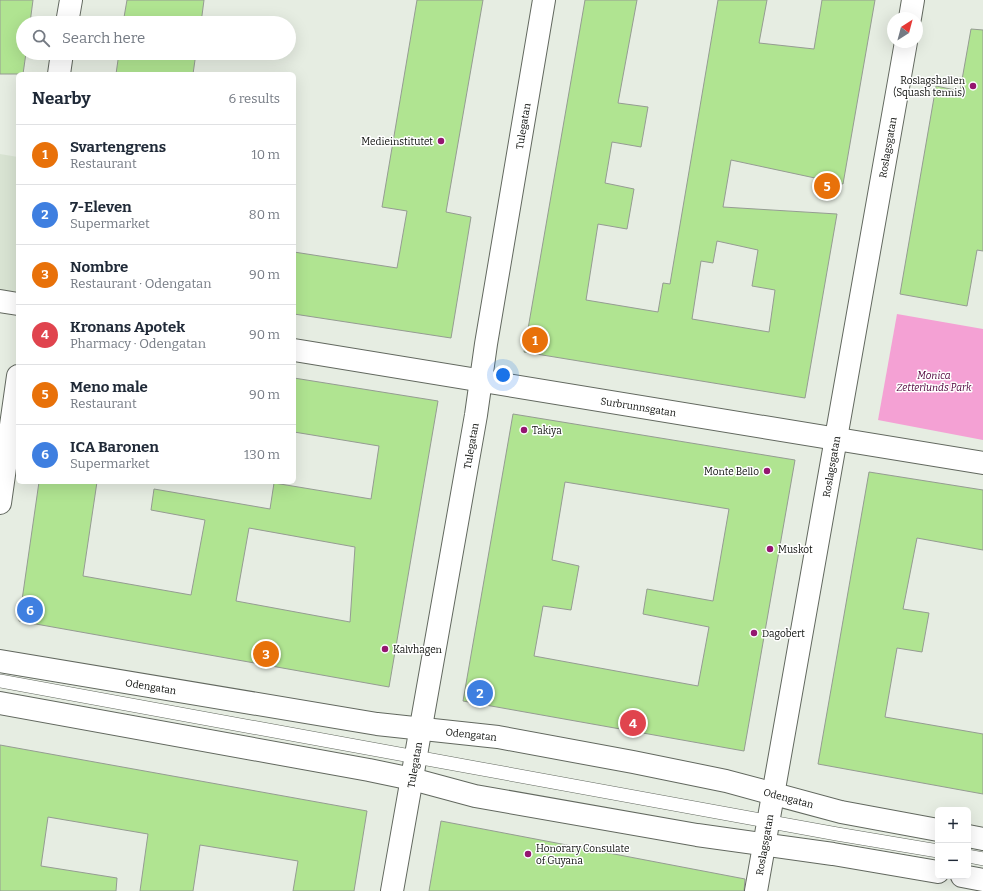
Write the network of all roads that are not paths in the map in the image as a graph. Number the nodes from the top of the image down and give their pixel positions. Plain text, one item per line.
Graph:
1 (70, 0) edge
2 (544, 0) edge
3 (913, 0) edge
4 (911, 12) edge
5 (68, 16) edge
6 (905, 48) edge
7 (61, 60) edge
8 (59, 72) edge
9 (0, 301) edge
10 (16, 304) edge
11 (296, 350) edge
12 (481, 380) junction
13 (16, 390) edge
14 (836, 438) junction
15 (983, 463) edge
16 (0, 504) edge
17 (0, 661) edge
18 (0, 681) edge
19 (0, 703) edge
20 (422, 728) junction
21 (416, 757) junction
22 (412, 778) junction
23 (773, 794) junction
24 (768, 821) junction
25 (935, 829) edge
26 (971, 837) edge
27 (983, 839) edge
28 (764, 844) junction
29 (935, 850) edge
30 (971, 857) edge
31 (983, 859) edge
32 (935, 872) edge
33 (971, 878) edge
34 (983, 880) edge
35 (392, 891) edge
36 (756, 891) edge

1 - 5 street
2 - 12 street, Tulegatan
3 - 4 street
6 - 14 street, Roslagsgatan
7 - 8 street
9 - 10 street
11 - 12 street, Surbrunnsgatan
12 - 14 street, Surbrunnsgatan
12 - 20 street, Tulegatan
13 - 16 street
14 - 15 street, Surbrunnsgatan
14 - 23 street, Roslagsgatan
17 - 20 street, Odengatan
18 - 21 lane
19 - 22 street
20 - 21 street, Tulegatan
20 - 23 street, Odengatan
21 - 22 street, Tulegatan
21 - 24 lane
22 - 28 street
22 - 35 street, Tulegatan
23 - 24 street, Roslagsgatan
23 - 25 street, Odengatan
24 - 28 street, Roslagsgatan
24 - 29 lane
26 - 27 street
28 - 32 street
28 - 36 street, Roslagsgatan
30 - 31 lane
33 - 34 street

